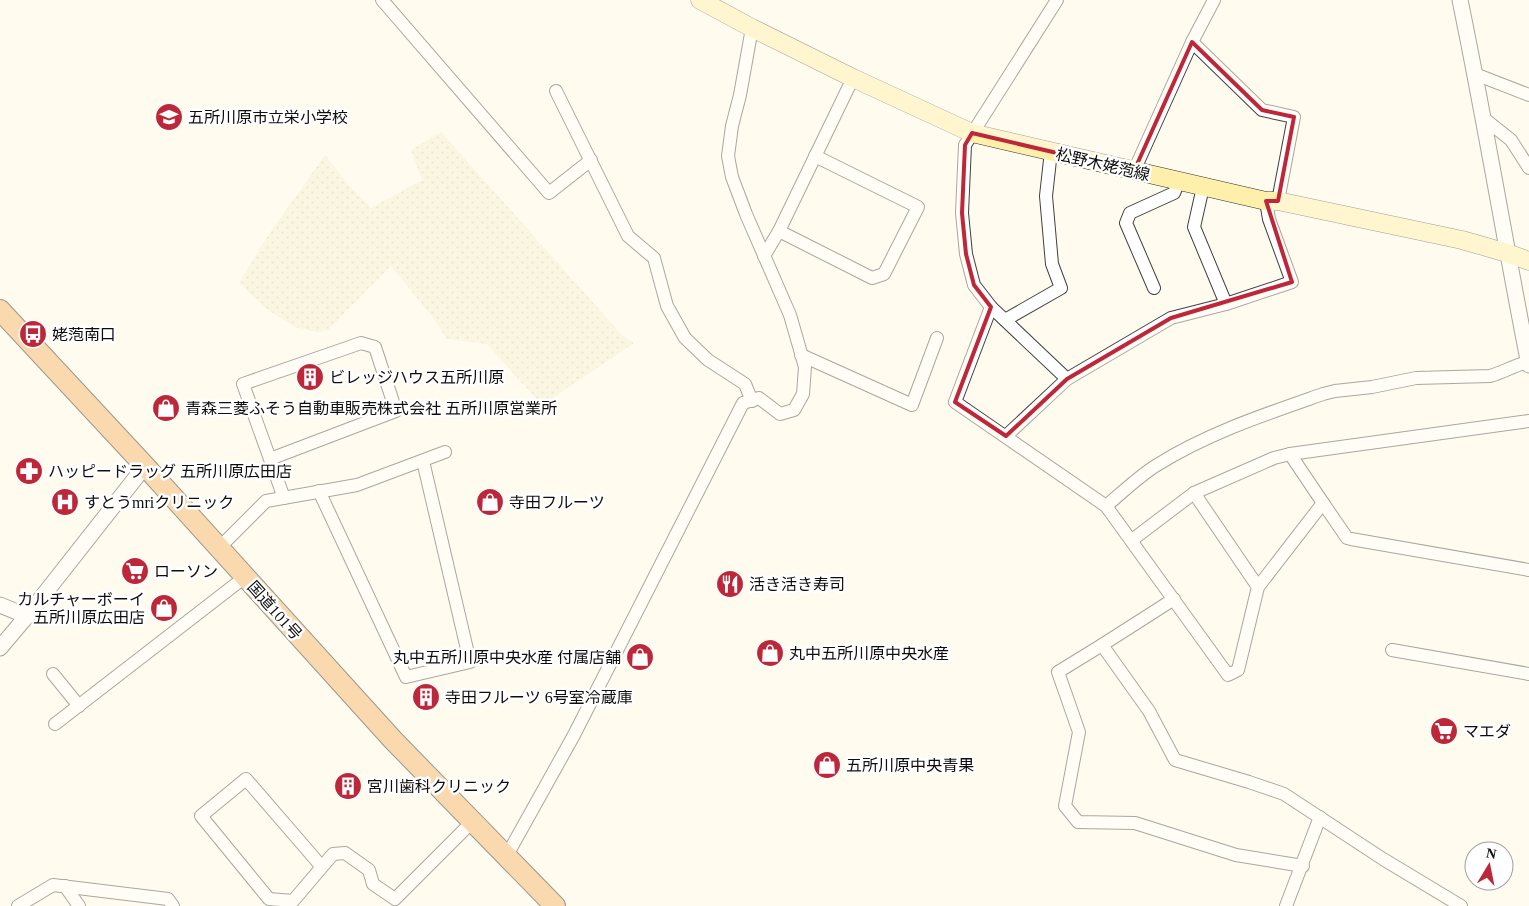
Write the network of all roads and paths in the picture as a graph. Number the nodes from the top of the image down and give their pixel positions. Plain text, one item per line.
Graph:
1 (382, 0) edge
2 (700, 0) edge
3 (1057, 0) edge
4 (1214, 0) edge
5 (1460, 0) edge
6 (719, 5) edge
7 (752, 28) junction
8 (1192, 42) junction
9 (1475, 74) junction
10 (853, 78) junction
11 (556, 91) dead end
12 (1529, 95) edge
13 (1482, 117) junction
14 (972, 132) junction
15 (1051, 151) junction
16 (815, 156) junction
17 (591, 160) junction
18 (1529, 168) edge
19 (1134, 171) junction
20 (1179, 181) junction
21 (1203, 187) junction
22 (1272, 201) junction
23 (779, 231) junction
24 (1507, 252) junction
25 (764, 256) junction
26 (1529, 261) edge
27 (1154, 288) dead end
28 (1226, 304) junction
29 (991, 307) junction
30 (0, 310) edge
31 (1005, 320) junction
32 (937, 338) dead end
33 (801, 355) junction
34 (1528, 357) edge
35 (1067, 379) junction
36 (752, 401) junction
37 (1529, 421) edge
38 (1006, 436) junction
39 (446, 452) dead end
40 (1290, 454) junction
41 (270, 458) junction
42 (422, 461) junction
43 (145, 466) junction
44 (319, 491) junction
45 (1194, 493) junction
46 (284, 498) junction
47 (1323, 503) junction
48 (1106, 506) junction
49 (1132, 540) junction
50 (219, 548) junction
51 (1529, 570) edge
52 (246, 577) junction
53 (1258, 587) junction
54 (1174, 598) junction
55 (0, 605) edge
56 (27, 616) junction
57 (1102, 645) junction
58 (0, 648) edge
59 (1392, 650) dead end
60 (53, 674) dead end
61 (1529, 674) edge
62 (79, 706) junction
63 (55, 724) dead end
64 (1320, 817) junction
65 (472, 822) junction
66 (506, 857) junction
67 (1303, 866) junction
68 (322, 867) junction
69 (65, 886) junction
70 (1453, 904) edge
71 (18, 906) edge
72 (80, 906) edge
73 (173, 906) edge
74 (555, 906) edge
75 (1286, 906) edge

1 - 17 street
2 - 6 main road, 松野木姥萢線
3 - 14 street
4 - 8 street
5 - 9 street
6 - 7 main road, 松野木姥萢線
7 - 10 main road, 松野木姥萢線
7 - 25 street
8 - 19 street
8 - 22 street
9 - 12 street
9 - 13 street
10 - 14 main road, 松野木姥萢線
10 - 16 street
11 - 17 street
13 - 18 street
13 - 24 street
14 - 15 main road, 松野木姥萢線
14 - 29 street
15 - 19 main road, 松野木姥萢線
15 - 31 street
16 - 23 street
16 - 23 street
17 - 36 street
19 - 20 main road, 松野木姥萢線
20 - 21 main road, 松野木姥萢線
20 - 27 street
21 - 22 main road, 松野木姥萢線
21 - 28 street
22 - 24 main road, 松野木姥萢線
22 - 28 street
23 - 25 street
24 - 26 main road, 松野木姥萢線
24 - 34 street
25 - 33 street
28 - 35 street
29 - 31 street
29 - 38 street
30 - 43 highway, 国道101号
31 - 35 street
32 - 33 street
33 - 36 street
34 - 48 street
35 - 38 street
36 - 66 street
37 - 40 street
38 - 48 street
39 - 42 street
40 - 45 street
40 - 47 street
41 - 41 street
41 - 46 street
42 - 44 street
42 - 44 street
43 - 50 highway, 国道101号
43 - 56 street
44 - 46 street
45 - 49 street
45 - 53 street
46 - 50 street
47 - 51 street
47 - 53 street
48 - 49 street
49 - 54 street
50 - 52 highway, 国道101号
52 - 62 street
52 - 65 highway, 国道101号
53 - 54 street
54 - 57 street
55 - 56 street
56 - 58 street
57 - 64 street
57 - 67 street
59 - 61 street
60 - 62 street
62 - 63 street
64 - 67 street
64 - 70 street
65 - 66 highway, 国道101号
65 - 68 street
66 - 74 highway, 国道101号
67 - 75 street
68 - 68 street
69 - 71 street
69 - 72 street
69 - 73 street

